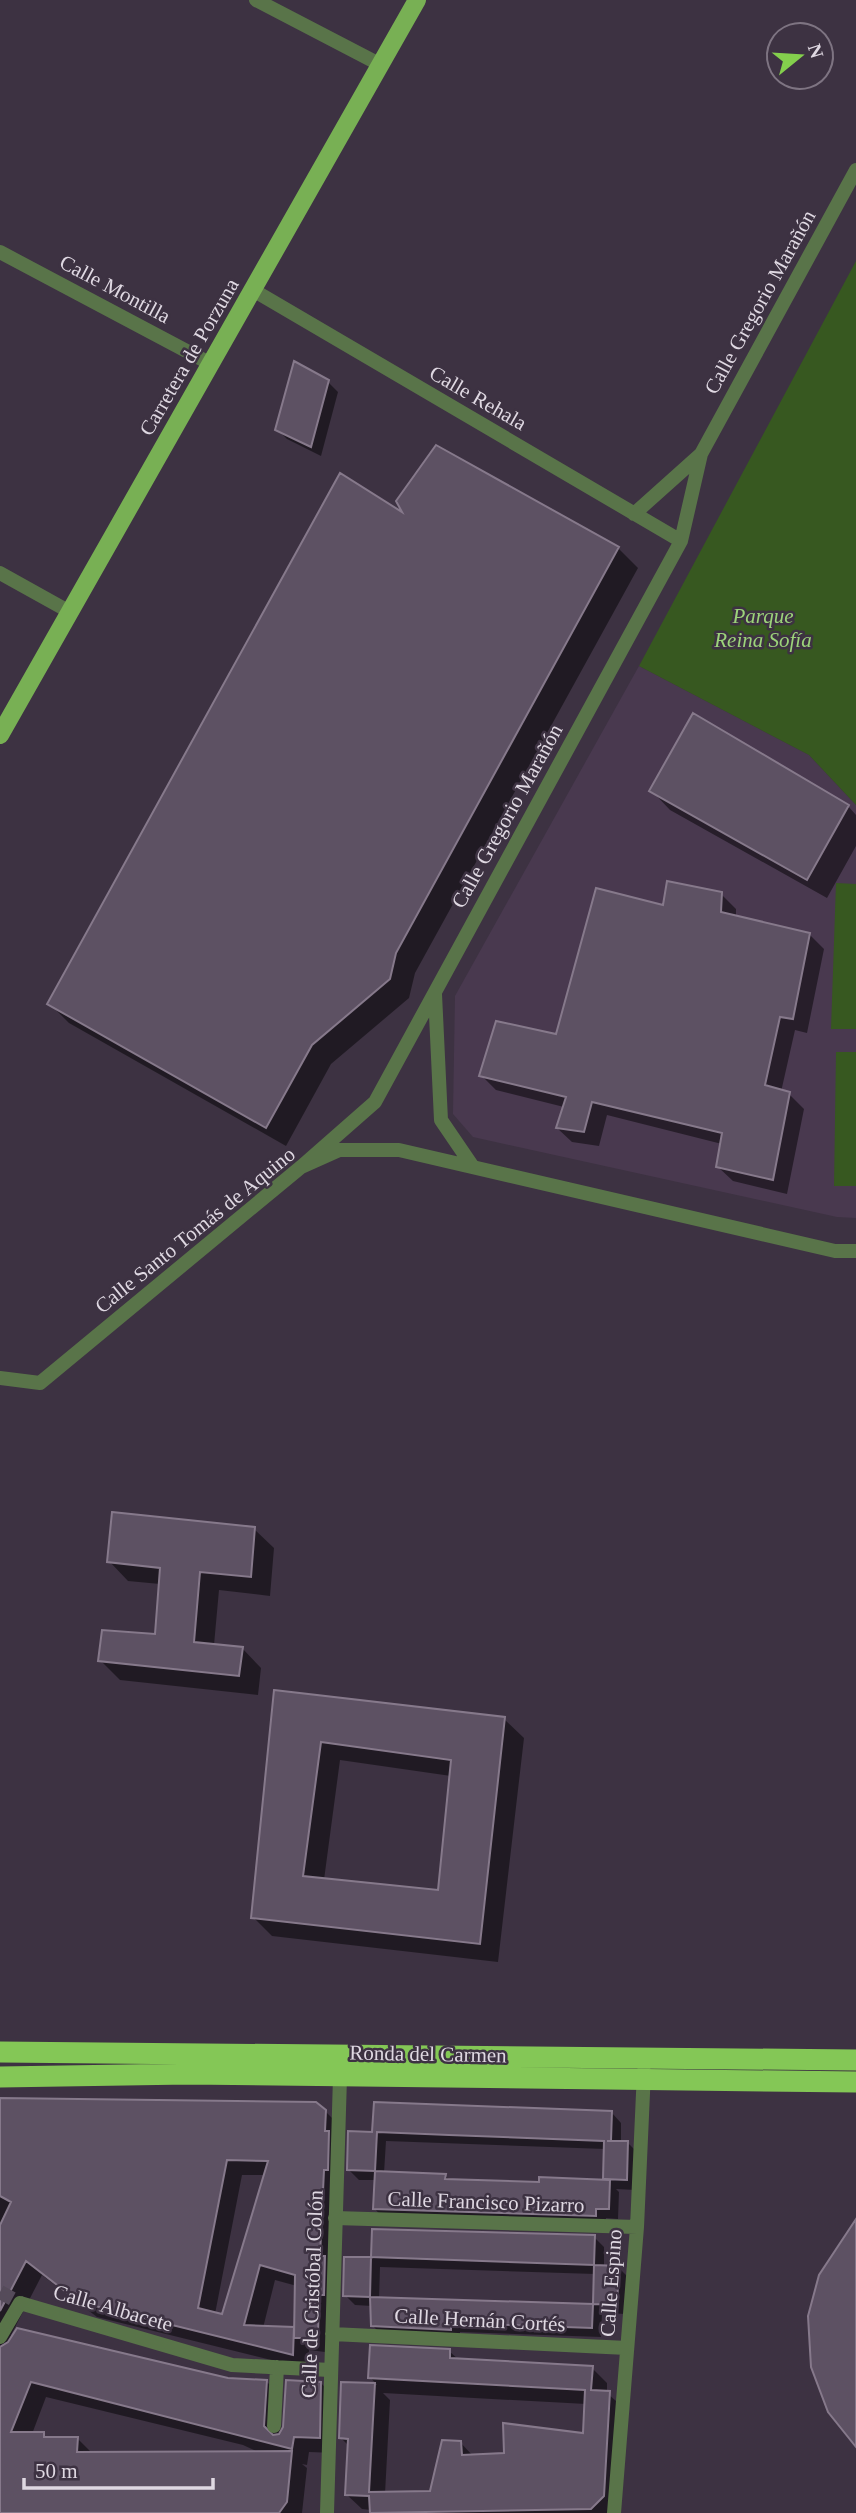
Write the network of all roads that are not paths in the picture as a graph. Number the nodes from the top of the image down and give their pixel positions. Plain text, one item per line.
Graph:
1 (256, 0) edge
2 (417, 0) edge
3 (382, 65) junction
4 (856, 170) edge
5 (0, 252) edge
6 (253, 290) junction
7 (211, 364) junction
8 (701, 454) junction
9 (634, 514) junction
10 (681, 541) junction
11 (0, 573) edge
12 (70, 612) junction
13 (0, 735) edge
14 (435, 993) junction
15 (301, 1167) junction
16 (474, 1167) junction
17 (856, 1251) edge
18 (0, 1378) edge
19 (0, 2052) edge
20 (644, 2057) junction
21 (856, 2060) edge
22 (0, 2077) edge
23 (340, 2077) junction
24 (644, 2082) junction
25 (856, 2082) edge
26 (335, 2218) junction
27 (637, 2227) junction
28 (332, 2334) junction
29 (0, 2337) edge
30 (627, 2348) junction
31 (277, 2367) junction
32 (330, 2370) junction
33 (274, 2426) dead end
34 (327, 2513) edge
35 (614, 2513) edge

1 - 3 street
2 - 3 main road, Carretera de Porzuna
3 - 6 main road, Carretera de Porzuna
4 - 8 street, Calle Gregorio Marañón
5 - 7 street, Calle Montilla
6 - 7 main road, Carretera de Porzuna
6 - 9 street, Calle Rehala
7 - 12 main road, Carretera de Porzuna
8 - 9 street, Calle Gregorio Marañón
8 - 10 street, Calle Gregorio Marañón
9 - 10 street, Calle Rehala
10 - 14 street, Calle Gregorio Marañón
11 - 12 street
12 - 13 main road, Carretera de Porzuna
14 - 15 street, Calle Gregorio Marañón
14 - 16 street
15 - 16 street, Calle Santo Tomás de Aquino
15 - 18 street, Calle Santo Tomás de Aquino
16 - 17 street, Calle Santo Tomás de Aquino
19 - 20 highway, Ronda del Carmen
20 - 21 highway, Ronda del Carmen
20 - 24 street, Calle Espino
22 - 23 highway, Ronda del Carmen
23 - 24 highway, Ronda del Carmen
23 - 26 street, Calle de Cristóbal Colón
24 - 25 highway, Ronda del Carmen
24 - 27 street, Calle Espino
26 - 27 street, Calle Francisco Pizarro
26 - 28 street, Calle de Cristóbal Colón
27 - 30 street, Calle Espino
28 - 30 street, Calle Hernán Cortés
28 - 32 street, Calle de Cristóbal Colón
29 - 31 street, Calle Albacete
30 - 35 street, Calle Espino
31 - 32 street, Calle Albacete
31 - 33 street
32 - 34 street, Calle de Cristóbal Colón

